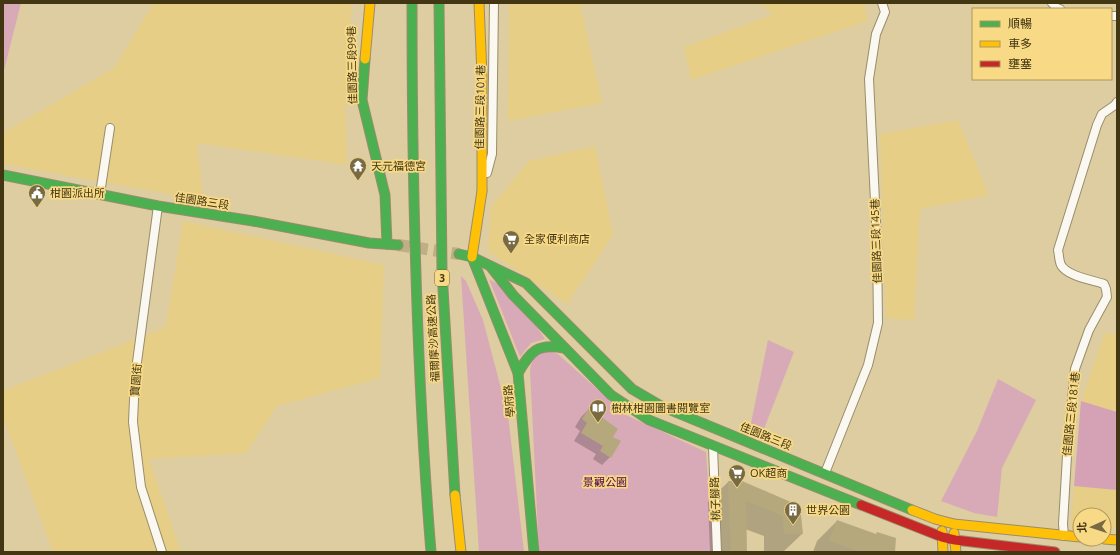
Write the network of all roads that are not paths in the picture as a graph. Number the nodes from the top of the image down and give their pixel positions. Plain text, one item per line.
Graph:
1 (363, 3) edge
2 (370, 3) edge
3 (412, 3) edge
4 (439, 3) edge
5 (446, 3) edge
6 (479, 3) edge
7 (494, 3) edge
8 (882, 3) edge
9 (365, 59) junction
10 (1117, 102) edge
11 (441, 104) junction
12 (110, 128) dead end
13 (3, 175) edge
14 (482, 191) junction
15 (100, 194) junction
16 (158, 206) junction
17 (387, 244) junction
18 (398, 245) tunnel mouth
19 (459, 254) tunnel mouth
20 (472, 257) junction
21 (489, 264) junction
22 (564, 348) junction
23 (518, 373) junction
24 (713, 447) junction
25 (825, 473) junction
26 (943, 522) junction
27 (954, 524) junction
28 (1064, 536) junction
29 (1072, 536) edge
30 (942, 537) junction
31 (955, 540) junction
32 (162, 552) edge
33 (431, 552) edge
34 (461, 552) edge
35 (534, 552) edge
36 (717, 552) edge
37 (942, 552) edge
38 (956, 552) edge
39 (1055, 552) edge

1 - 9 street, 佳園路三段99巷
2 - 9 main road
3 - 33 main road, 福爾摩沙高速公路
4 - 11 main road, 福爾摩沙高速公路 / 3
5 - 11 main road
6 - 14 main road
7 - 14 street, 佳園路三段101巷
8 - 25 street, 佳園路三段145巷
9 - 17 main road, 佳園路三段99巷
10 - 28 street, 佳園路三段181巷
11 - 34 main road, 福爾摩沙高速公路 / 3
12 - 15 street
13 - 15 main road, 佳園路三段
14 - 20 main road, 佳園路三段101巷
15 - 16 main road, 佳園路三段
16 - 17 main road, 佳園路三段
16 - 32 street, 寶園街
17 - 18 main road, 佳園路三段
19 - 20 main road, 佳園路三段
20 - 21 main road, 佳園路三段
20 - 23 main road, 學府路
21 - 22 main road, 佳園路三段
21 - 25 main road, 佳園路三段
22 - 23 main road
22 - 24 main road, 佳園路三段
23 - 35 main road, 學府路
24 - 30 main road, 佳園路三段
24 - 36 street, 桃子腳路
25 - 26 main road, 佳園路三段
26 - 27 main road, 佳園路三段
26 - 30 main road
27 - 28 main road, 佳園路三段
27 - 31 main road
28 - 29 main road, 佳園路三段
30 - 31 main road, 佳園路三段
30 - 37 main road
31 - 38 main road
31 - 39 main road, 佳園路三段

